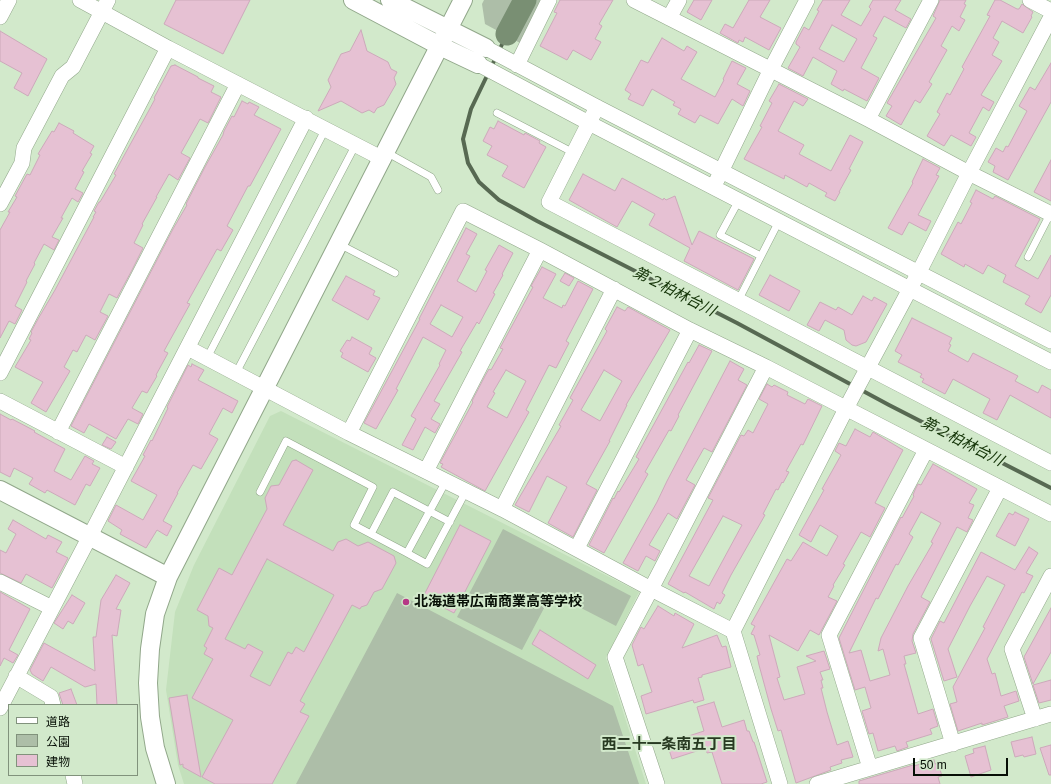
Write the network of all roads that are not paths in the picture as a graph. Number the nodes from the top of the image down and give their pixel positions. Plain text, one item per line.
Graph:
1 (9, 0) edge
2 (80, 0) edge
3 (353, 0) edge
4 (390, 0) edge
5 (464, 0) edge
6 (549, 0) edge
7 (634, 0) edge
8 (679, 0) edge
9 (807, 0) edge
10 (931, 0) edge
11 (1030, 0) edge
12 (105, 6) edge
13 (1051, 11) edge
14 (0, 17) edge
15 (1051, 17) edge
16 (669, 18) junction
17 (449, 29) junction
18 (440, 46) junction
19 (168, 48) junction
20 (486, 48) joint
21 (513, 62) junction
22 (478, 64) joint
23 (771, 69) junction
24 (238, 84) junction
25 (597, 107) junction
26 (497, 113) dead end
27 (306, 118) junction
28 (868, 120) junction
29 (589, 123) junction
30 (326, 128) junction
31 (356, 144) junction
32 (574, 153) junction
33 (385, 155) junction
34 (722, 171) junction
35 (969, 173) junction
36 (714, 187) junction
37 (438, 190) dead end
38 (739, 200) junction
39 (0, 204) edge
40 (1050, 214) edge
41 (779, 221) junction
42 (339, 244) junction
43 (540, 250) junction
44 (761, 256) junction
45 (1028, 257) dead end
46 (919, 272) junction
47 (395, 273) dead end
48 (910, 288) junction
49 (614, 289) junction
50 (738, 301) junction
51 (690, 330) junction
52 (1051, 341) edge
53 (188, 348) junction
54 (207, 358) junction
55 (1051, 362) edge
56 (766, 367) junction
57 (236, 373) junction
58 (865, 373) junction
59 (0, 374) edge
60 (265, 388) junction
61 (0, 401) edge
62 (849, 404) junction
63 (58, 432) junction
64 (349, 432) junction
65 (926, 450) junction
66 (1051, 463) edge
67 (126, 467) junction
68 (426, 471) junction
69 (446, 481) junction
70 (1000, 488) junction
71 (0, 490) edge
72 (466, 491) junction
73 (260, 492) dead end
74 (502, 509) junction
75 (430, 511) junction
76 (1051, 514) edge
77 (450, 522) junction
78 (371, 534) junction
79 (90, 536) junction
80 (577, 548) junction
81 (407, 553) junction
82 (1051, 576) edge
83 (168, 577) junction
84 (0, 582) edge
85 (652, 590) junction
86 (52, 608) junction
87 (733, 631) junction
88 (16, 676) junction
89 (53, 704) edge
90 (0, 708) edge
91 (1051, 714) edge
92 (1035, 718) junction
93 (952, 744) junction
94 (870, 768) junction
95 (166, 784) edge
96 (656, 784) edge
97 (780, 784) edge
98 (818, 784) edge

1 - 14 street
2 - 12 street
3 - 18 street
4 - 17 street
5 - 17 street
6 - 21 street
7 - 16 street
8 - 16 street
9 - 23 street
10 - 28 street
11 - 13 street
12 - 19 street
12 - 39 street
15 - 35 street
16 - 23 street
17 - 18 street
17 - 20 street
18 - 22 street
18 - 33 street
19 - 24 street
19 - 59 street
20 - 21 street
21 - 25 street
22 - 29 street
23 - 28 street
23 - 34 street
24 - 27 street
24 - 63 street
25 - 29 street
25 - 34 street
26 - 32 lane
27 - 30 street
27 - 53 street
28 - 35 street
29 - 32 street
29 - 36 street
30 - 31 street
30 - 54 lane
31 - 33 street
31 - 57 lane
32 - 50 street
33 - 37 lane
33 - 42 street
34 - 36 street
34 - 46 street
35 - 40 street
35 - 46 street
36 - 38 street
38 - 41 street
38 - 44 lane
40 - 45 lane
41 - 44 lane
41 - 48 street
42 - 47 lane
42 - 60 street
43 - 49 street
43 - 64 street
43 - 68 street
44 - 50 lane
46 - 48 street
46 - 52 street
48 - 55 street
48 - 58 street
49 - 51 street
49 - 74 street
50 - 58 street
51 - 56 street
51 - 80 street
53 - 54 street
53 - 67 street
54 - 57 street
56 - 62 street
56 - 85 street
57 - 60 street
58 - 62 street
58 - 66 street
60 - 64 street
60 - 83 street
61 - 63 street
62 - 65 street
62 - 87 street
63 - 67 street
64 - 68 street
65 - 70 street
65 - 94 street
67 - 79 street
68 - 69 street
69 - 72 street
69 - 75 lane
70 - 76 street
70 - 93 street
71 - 79 street
72 - 74 street
72 - 77 lane
73 - 78 lane
74 - 80 street
75 - 77 lane
75 - 78 lane
75 - 81 lane
77 - 81 lane
78 - 81 lane
79 - 83 street
79 - 86 street
80 - 85 street
82 - 92 street
83 - 95 street
84 - 86 street
85 - 87 street
85 - 96 street
86 - 88 street
87 - 97 street
88 - 89 street
88 - 90 street
91 - 92 street
92 - 93 street
93 - 94 street
94 - 98 street

